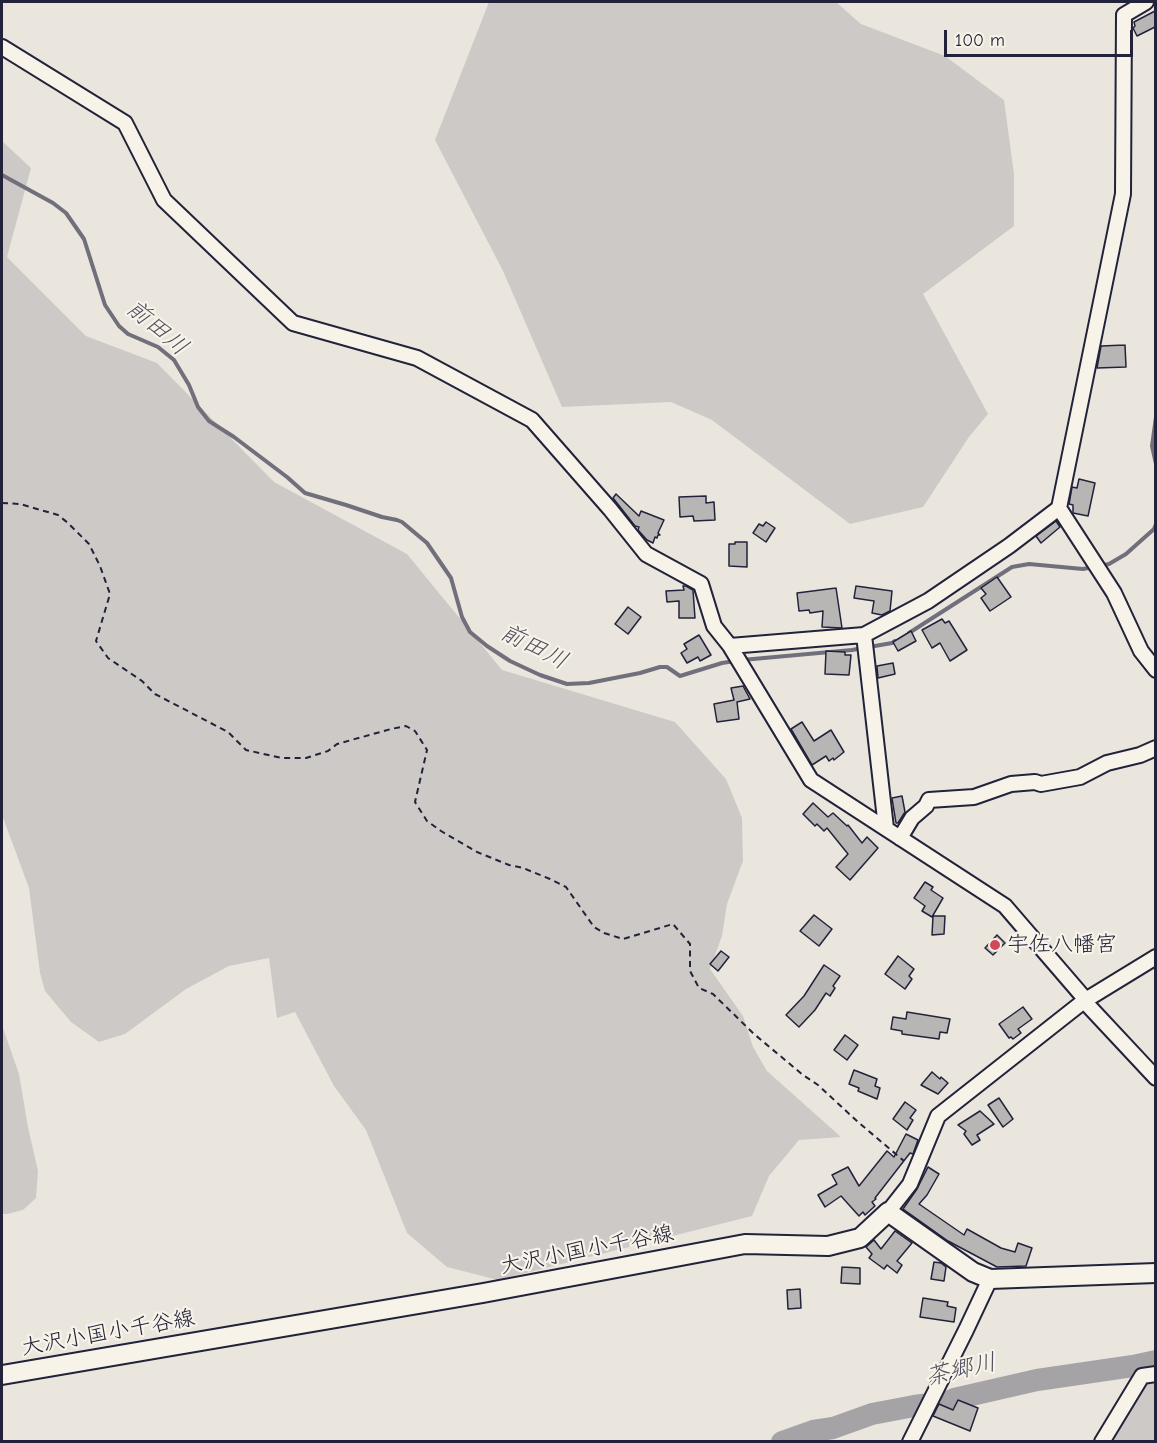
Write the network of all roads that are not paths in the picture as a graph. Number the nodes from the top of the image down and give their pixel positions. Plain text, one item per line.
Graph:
1 (1146, 2) edge
2 (2, 47) edge
3 (1059, 508) junction
4 (864, 636) junction
5 (730, 646) junction
6 (1155, 670) edge
7 (1155, 748) edge
8 (886, 828) junction
9 (900, 838) junction
10 (1155, 957) edge
11 (1085, 1000) junction
12 (1155, 1078) edge
13 (888, 1212) junction
14 (1155, 1273) edge
15 (990, 1279) junction
16 (1155, 1374) edge
17 (2, 1375) edge
18 (910, 1442) edge
19 (1102, 1442) edge

1 - 3 street
2 - 5 street
3 - 4 street
3 - 6 street
4 - 5 street
4 - 8 street
5 - 8 street
7 - 9 street
8 - 9 street
9 - 11 street
10 - 11 street
11 - 12 street
11 - 13 street
13 - 15 main road
13 - 17 main road, 大沢小国小千谷線
14 - 15 main road
15 - 18 street
16 - 19 street

